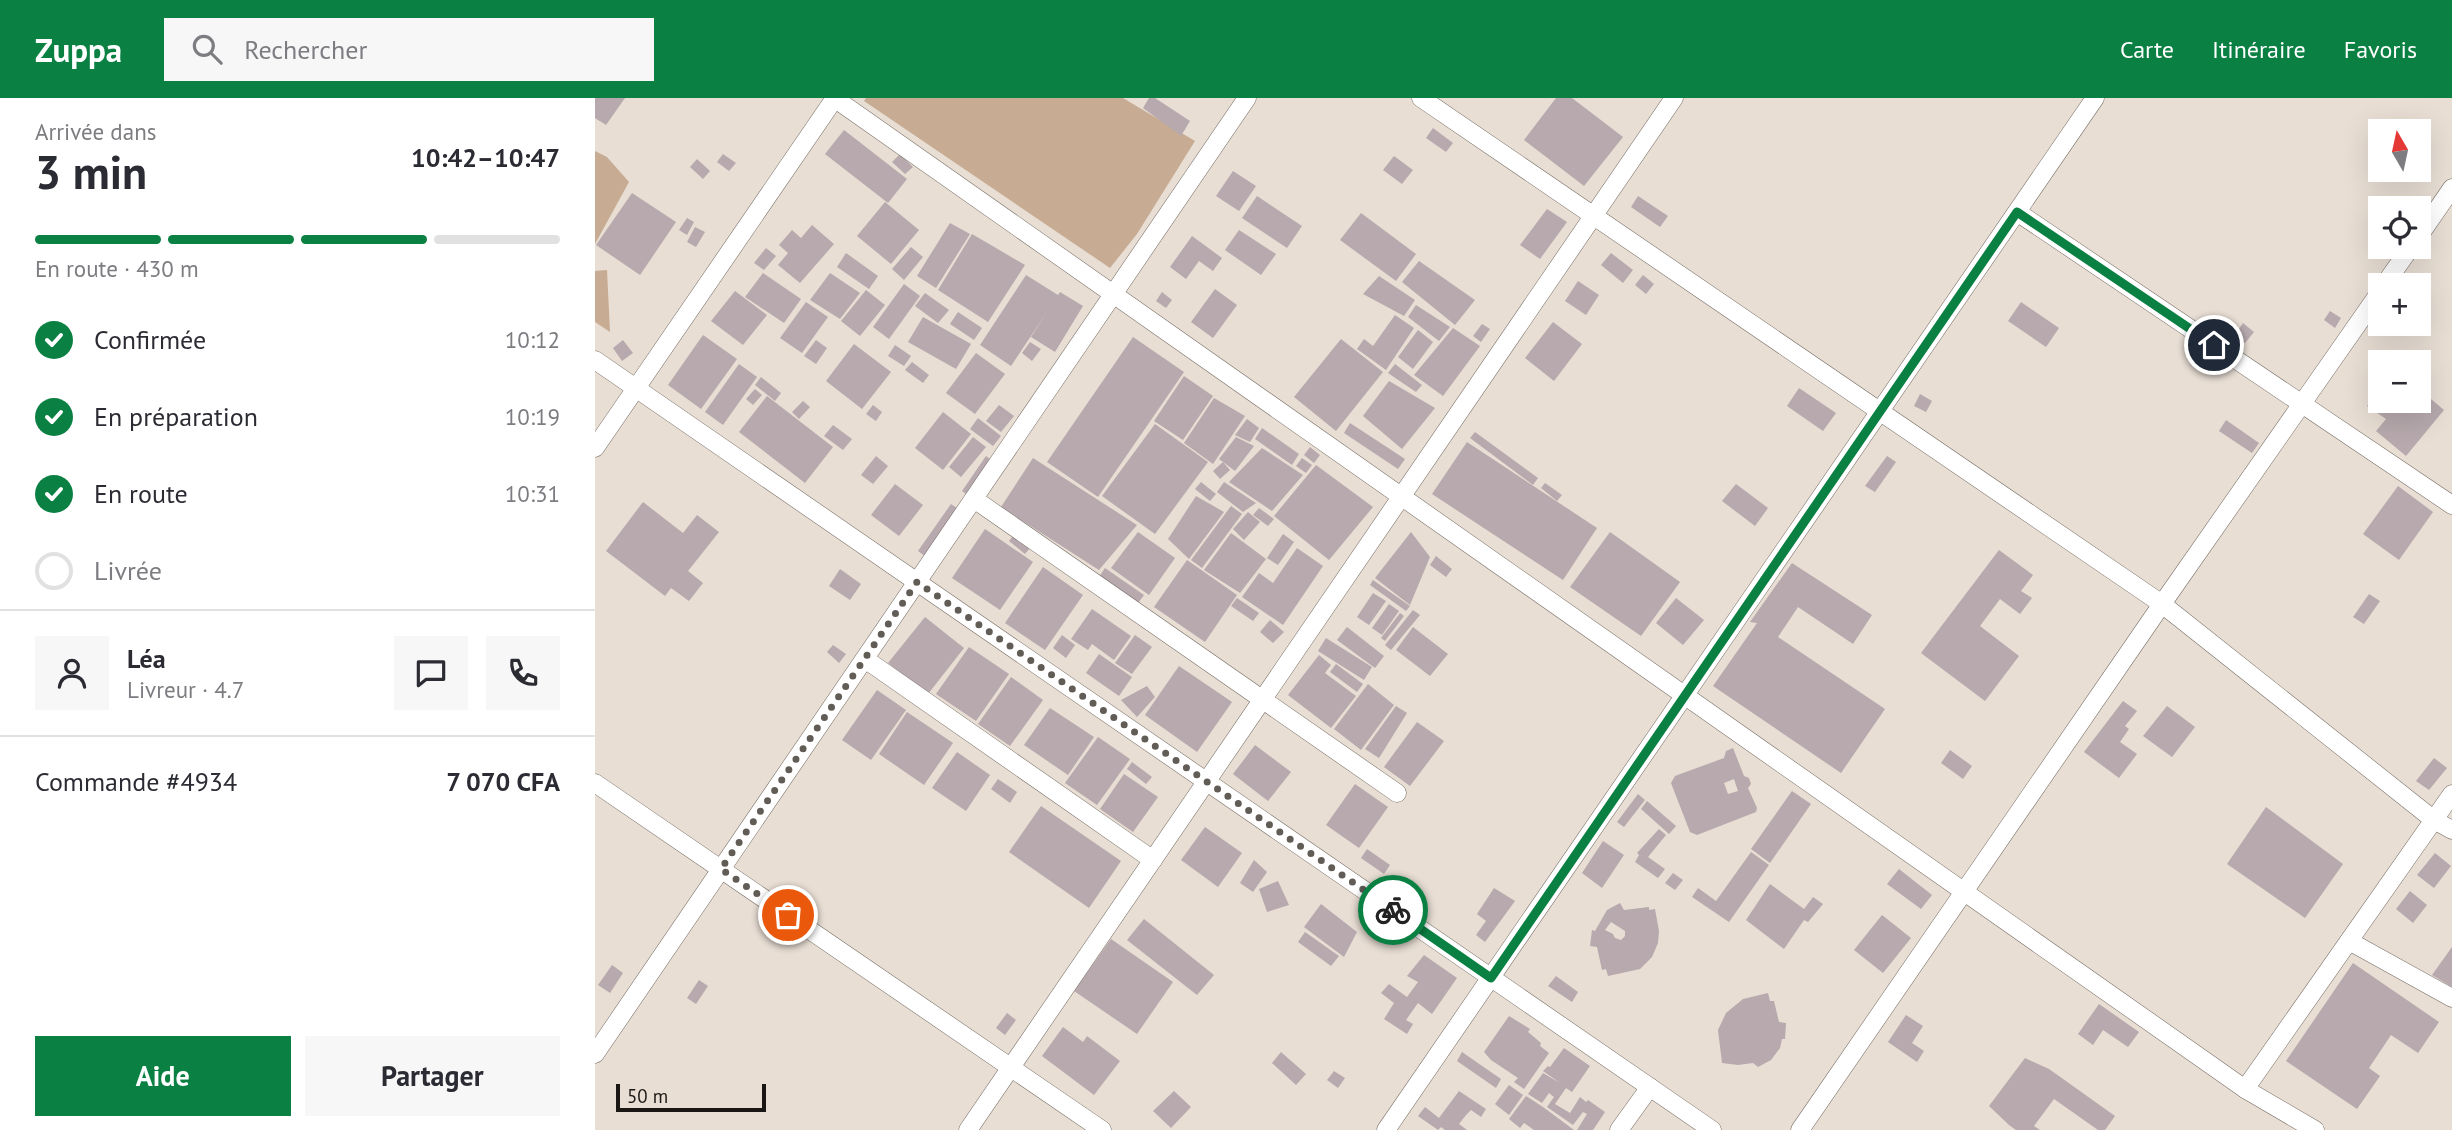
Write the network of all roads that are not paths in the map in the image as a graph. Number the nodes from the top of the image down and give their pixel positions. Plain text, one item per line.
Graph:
1 (835, 98) edge
2 (1247, 98) edge
3 (1421, 98) edge
4 (1674, 98) edge
5 (2095, 98) edge
6 (2452, 188) edge
7 (2017, 212) junction
8 (1593, 216) junction
9 (2431, 219) edge
10 (1113, 295) junction
11 (2368, 309) edge
12 (595, 360) edge
13 (636, 388) junction
14 (2302, 404) junction
15 (1880, 412) junction
16 (595, 448) edge
17 (1401, 497) junction
18 (974, 499) junction
19 (2452, 505) edge
20 (917, 582) junction
21 (2162, 604) junction
22 (865, 659) junction
23 (1685, 696) junction
24 (1262, 699) junction
25 (1206, 781) junction
26 (595, 783) edge
27 (1397, 793) dead end
28 (2452, 794) edge
29 (2434, 820) junction
30 (2452, 830) edge
31 (1153, 860) junction
32 (721, 869) junction
33 (1965, 892) junction
34 (2349, 941) junction
35 (1491, 978) junction
36 (2452, 998) edge
37 (595, 1054) edge
38 (1011, 1067) junction
39 (1650, 1087) junction
40 (2245, 1090) junction
41 (968, 1130) edge
42 (1102, 1130) edge
43 (1386, 1130) edge
44 (1619, 1130) edge
45 (1712, 1130) edge
46 (1800, 1130) edge
47 (2315, 1130) edge

1 - 10 street
1 - 13 street
2 - 10 street
3 - 8 street
4 - 8 street
5 - 7 street
6 - 9 street
7 - 14 street
7 - 15 street
8 - 15 street
8 - 17 street
10 - 17 street
10 - 18 street
11 - 14 street
12 - 13 street
13 - 16 street
13 - 20 street
14 - 19 street
14 - 21 street
15 - 21 street
15 - 23 street
17 - 23 street
17 - 24 street
18 - 20 street
18 - 24 street
20 - 22 street
20 - 25 street
21 - 29 street
21 - 33 street
22 - 31 street
22 - 32 street
23 - 33 street
23 - 35 street
24 - 25 street
24 - 27 street
25 - 31 street
25 - 35 street
26 - 32 street
28 - 29 street
29 - 30 street
29 - 34 street
31 - 38 street
32 - 37 street
32 - 38 street
33 - 40 street
33 - 46 street
34 - 36 street
34 - 40 street
35 - 39 street
35 - 43 street
38 - 41 street
38 - 42 street
39 - 44 street
39 - 45 street
40 - 47 street

